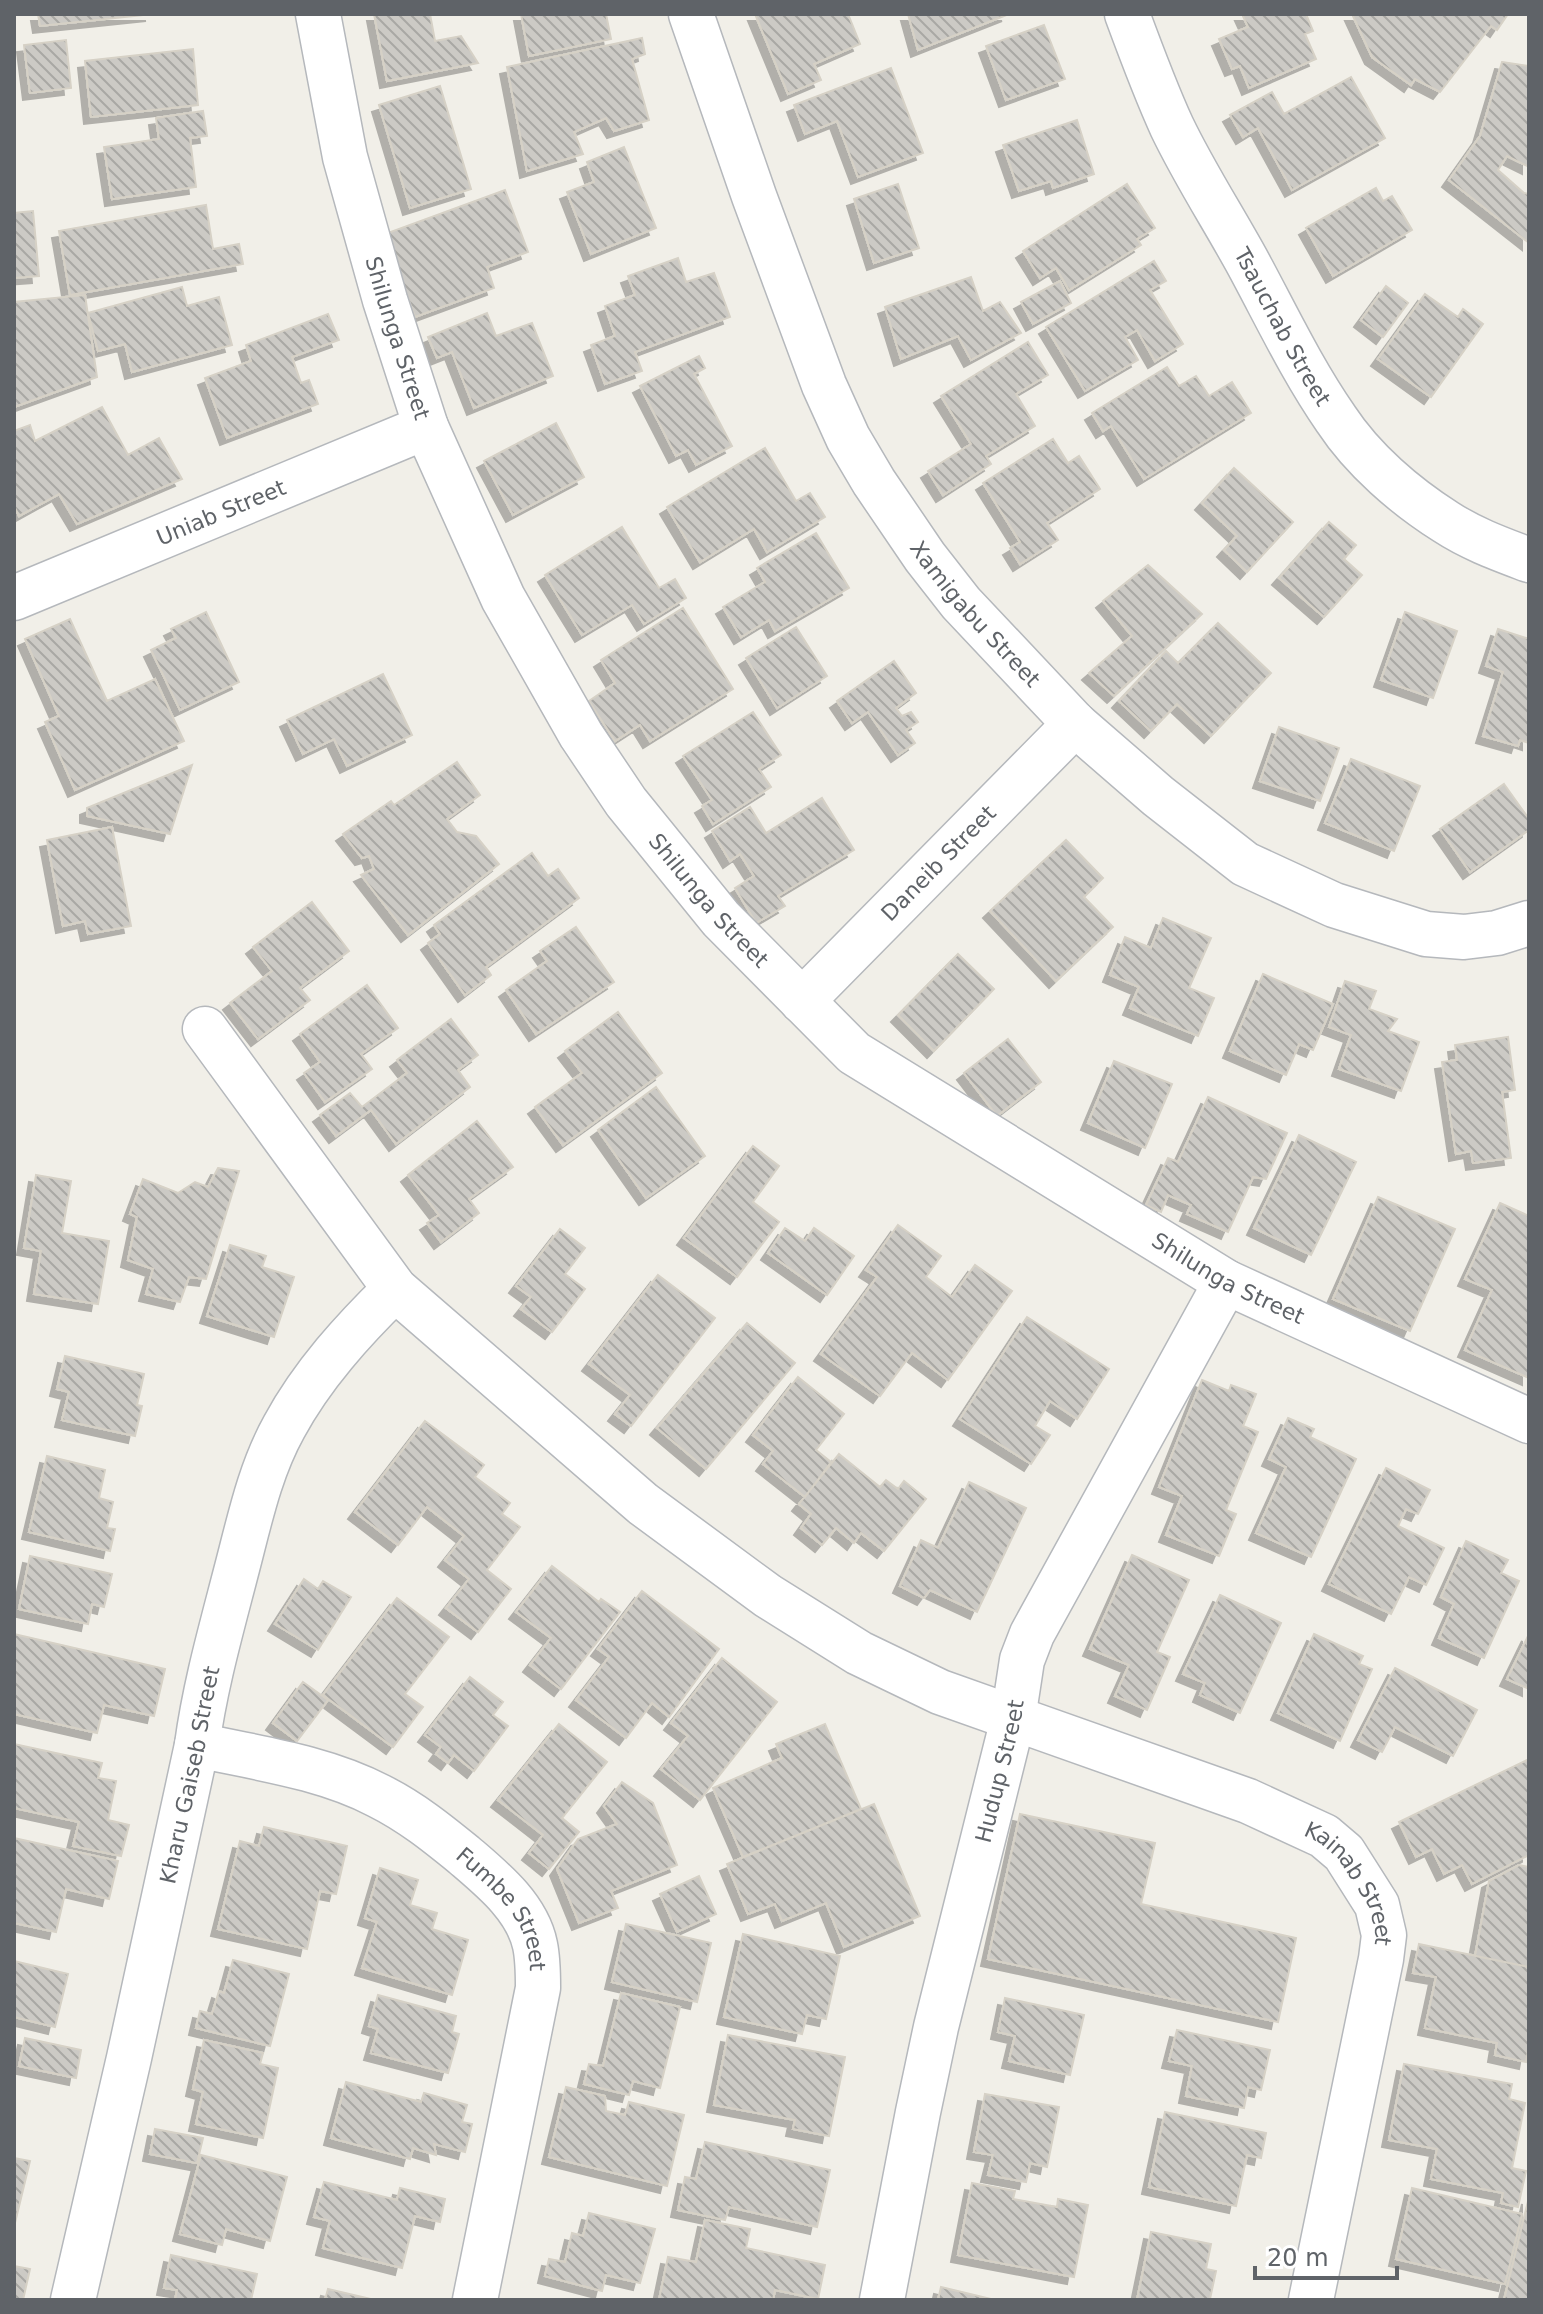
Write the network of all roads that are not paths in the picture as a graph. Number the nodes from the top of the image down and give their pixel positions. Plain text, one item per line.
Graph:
1 (318, 14) edge
2 (691, 14) edge
3 (1127, 14) edge
4 (426, 427) junction
5 (1529, 560) edge
6 (14, 598) edge
7 (1075, 724) junction
8 (1529, 923) edge
9 (802, 1001) junction
10 (205, 1029) dead end
11 (1226, 1282) junction
12 (395, 1289) junction
13 (1529, 1421) edge
14 (1013, 1719) junction
15 (197, 1745) junction
16 (73, 2300) edge
17 (475, 2300) edge
18 (882, 2300) edge
19 (1311, 2300) edge

1 - 4 street, Shilunga Street
2 - 7 street, Xamigabu Street
3 - 5 street, Tsauchab Street
4 - 6 street, Uniab Street
4 - 9 street, Shilunga Street
7 - 8 street, Xamigabu Street
7 - 9 street, Daneib Street
9 - 11 street, Shilunga Street
10 - 12 street, Kainab Street
11 - 13 street, Shilunga Street
11 - 14 street, Hudup Street
12 - 14 street, Kainab Street
12 - 15 street, Kharu Gaiseb Street
14 - 18 street, Hudup Street
14 - 19 street, Kainab Street
15 - 16 street, Kharu Gaiseb Street
15 - 17 street, Fumbe Street

